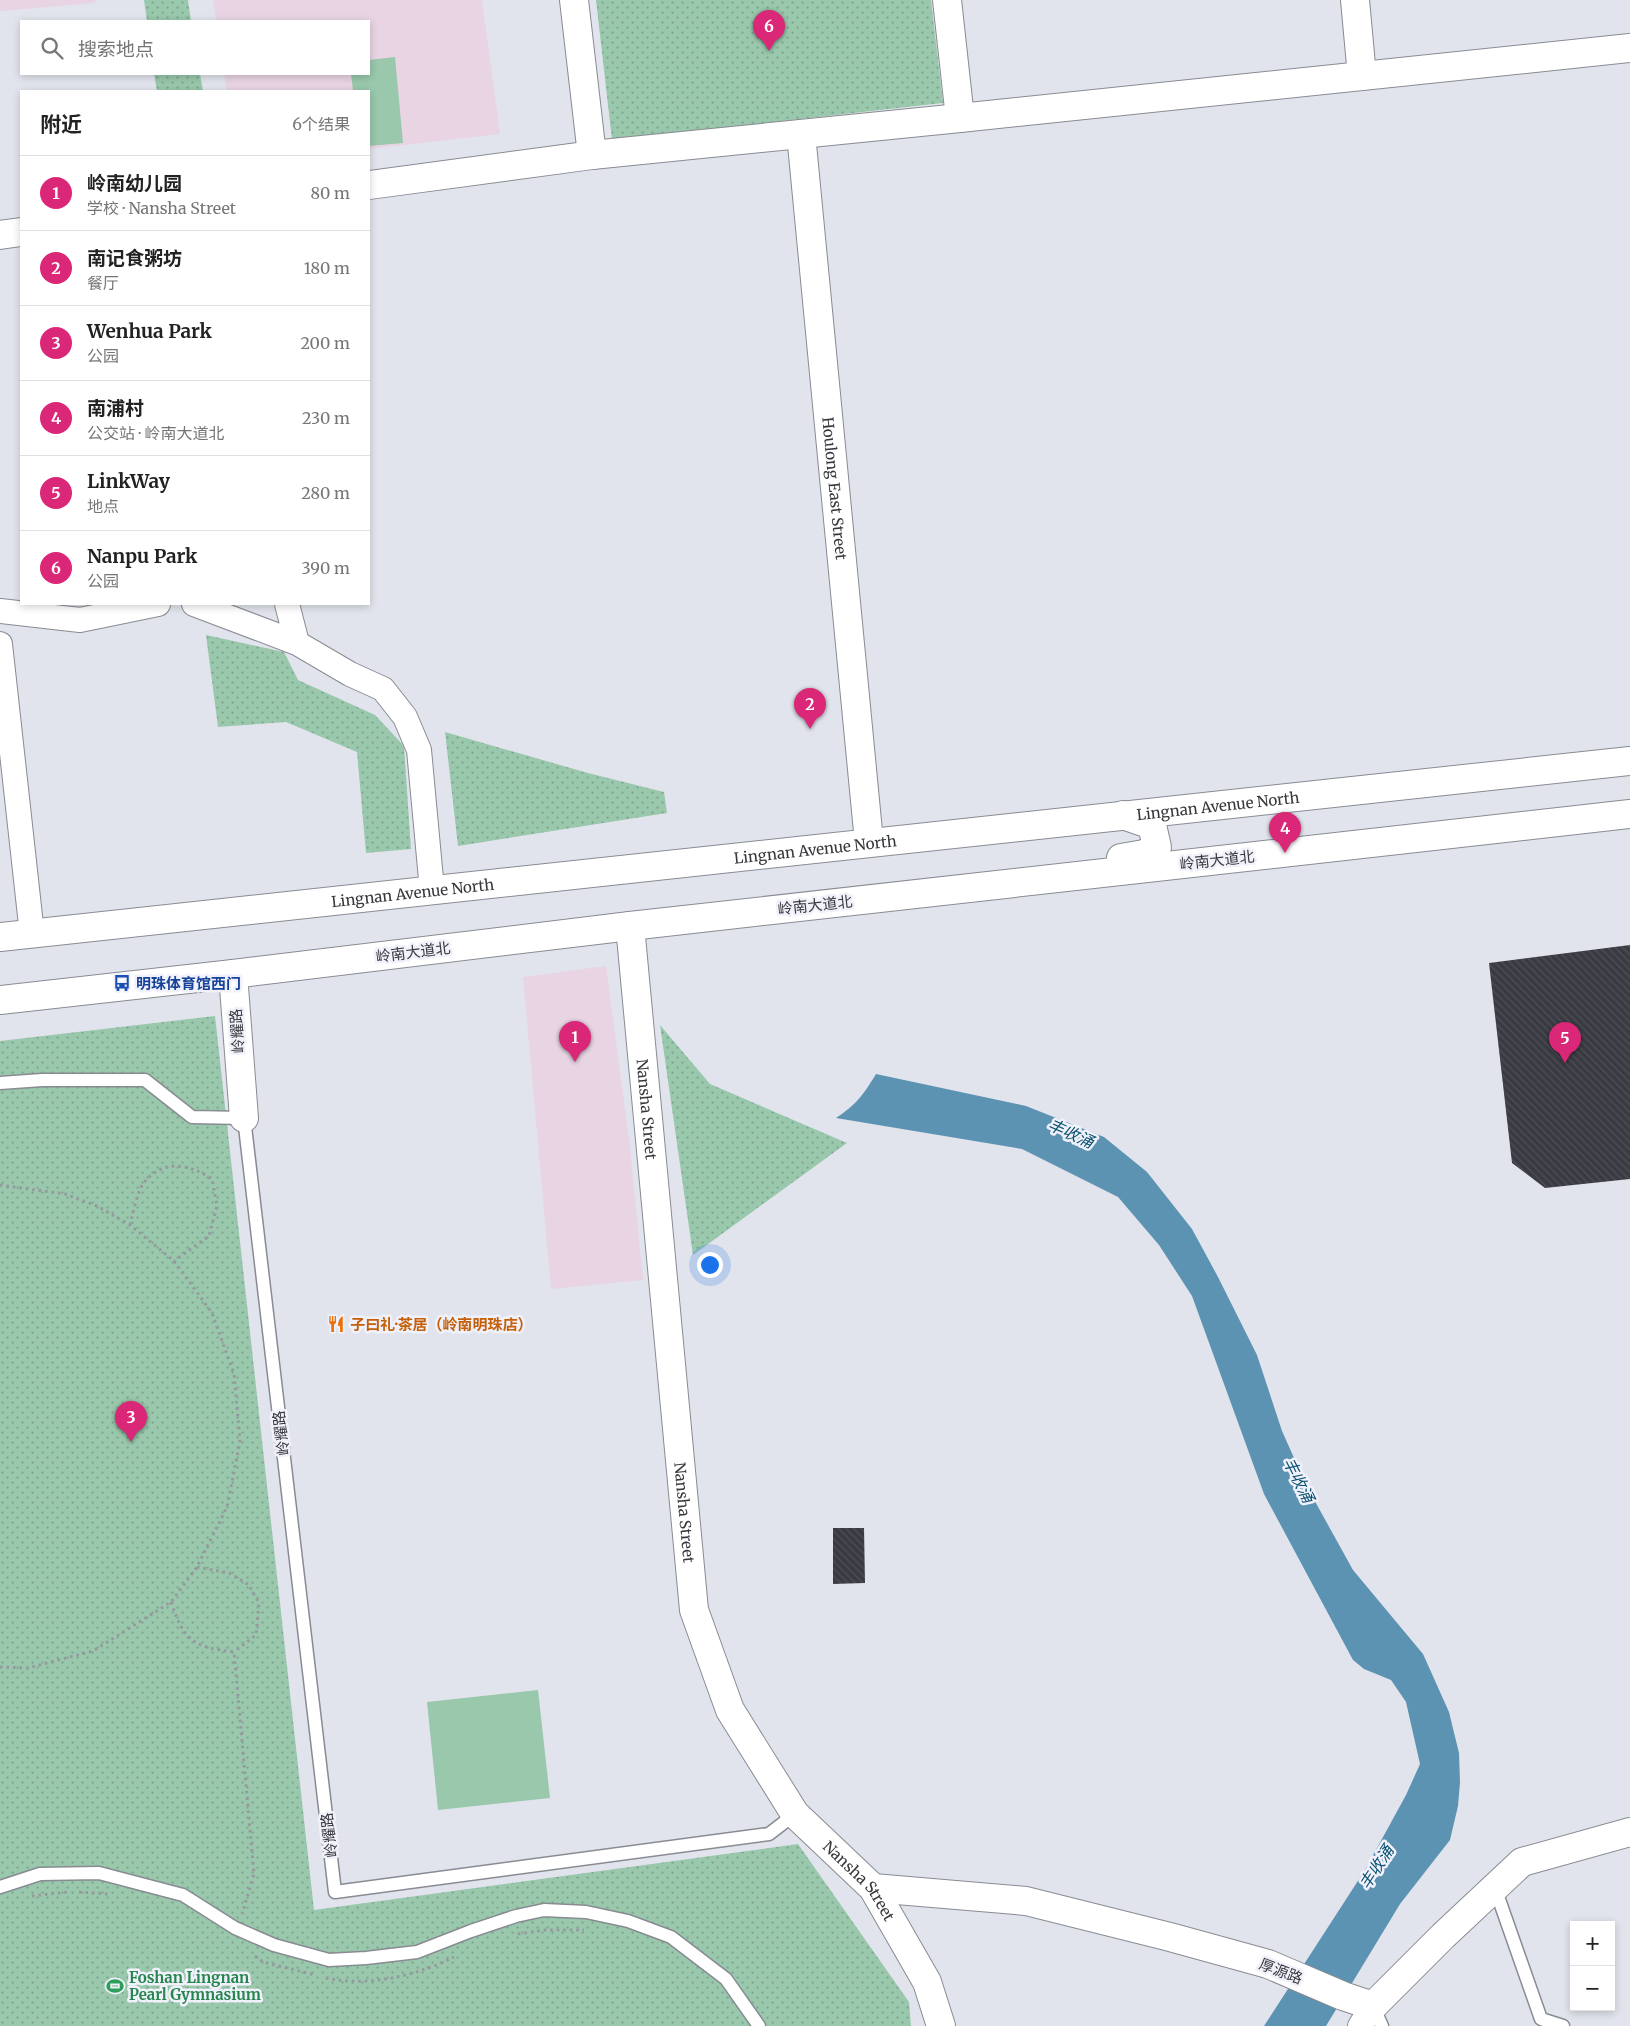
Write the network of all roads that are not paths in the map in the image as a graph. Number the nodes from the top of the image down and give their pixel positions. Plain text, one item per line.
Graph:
1 (574, 0) edge
2 (947, 0) edge
3 (1355, 0) edge
4 (1630, 48) edge
5 (1362, 76) junction
6 (960, 118) junction
7 (800, 134) junction
8 (592, 155) junction
9 (370, 185) edge
10 (20, 232) edge
11 (0, 235) edge
12 (153, 605) edge
13 (197, 605) edge
14 (287, 605) edge
15 (0, 611) edge
16 (297, 643) junction
17 (0, 644) edge
18 (1630, 761) edge
19 (1630, 814) edge
20 (1123, 815) junction
21 (869, 842) junction
22 (1031, 881) junction
23 (432, 890) junction
24 (630, 926) junction
25 (32, 934) junction
26 (0, 937) edge
27 (233, 974) junction
28 (0, 1000) edge
29 (0, 1083) edge
30 (244, 1118) junction
31 (795, 1814) junction
32 (1630, 1832) edge
33 (0, 1887) edge
34 (873, 1888) junction
35 (1495, 1888) junction
36 (1372, 2019) edge
37 (759, 2026) edge
38 (941, 2026) edge
39 (1563, 2026) edge

1 - 8 street
2 - 6 street
3 - 5 street
4 - 5 street
5 - 6 street
6 - 7 street
7 - 8 street
7 - 21 street, Houlong East Street
8 - 9 street
10 - 11 street
12 - 15 street
13 - 16 street
14 - 16 street
16 - 23 street
17 - 25 street
18 - 20 street, Lingnan Avenue North
19 - 22 street, 岭南大道北
20 - 21 street, Lingnan Avenue North
20 - 22 street
21 - 23 street, Lingnan Avenue North
22 - 24 street, 岭南大道北
23 - 25 street, Lingnan Avenue North
24 - 27 street, 岭南大道北
24 - 31 street, Nansha Street
25 - 26 street, Lingnan Avenue North
27 - 28 street, 岭南大道北
27 - 30 street, 岭耀路
29 - 30 lane
30 - 31 lane, 岭耀路
31 - 34 street, Nansha Street
32 - 35 street, 厚源路
33 - 37 lane
34 - 36 street, 厚源路
34 - 38 street, Nansha Street
35 - 36 street, 厚源路
35 - 39 lane

